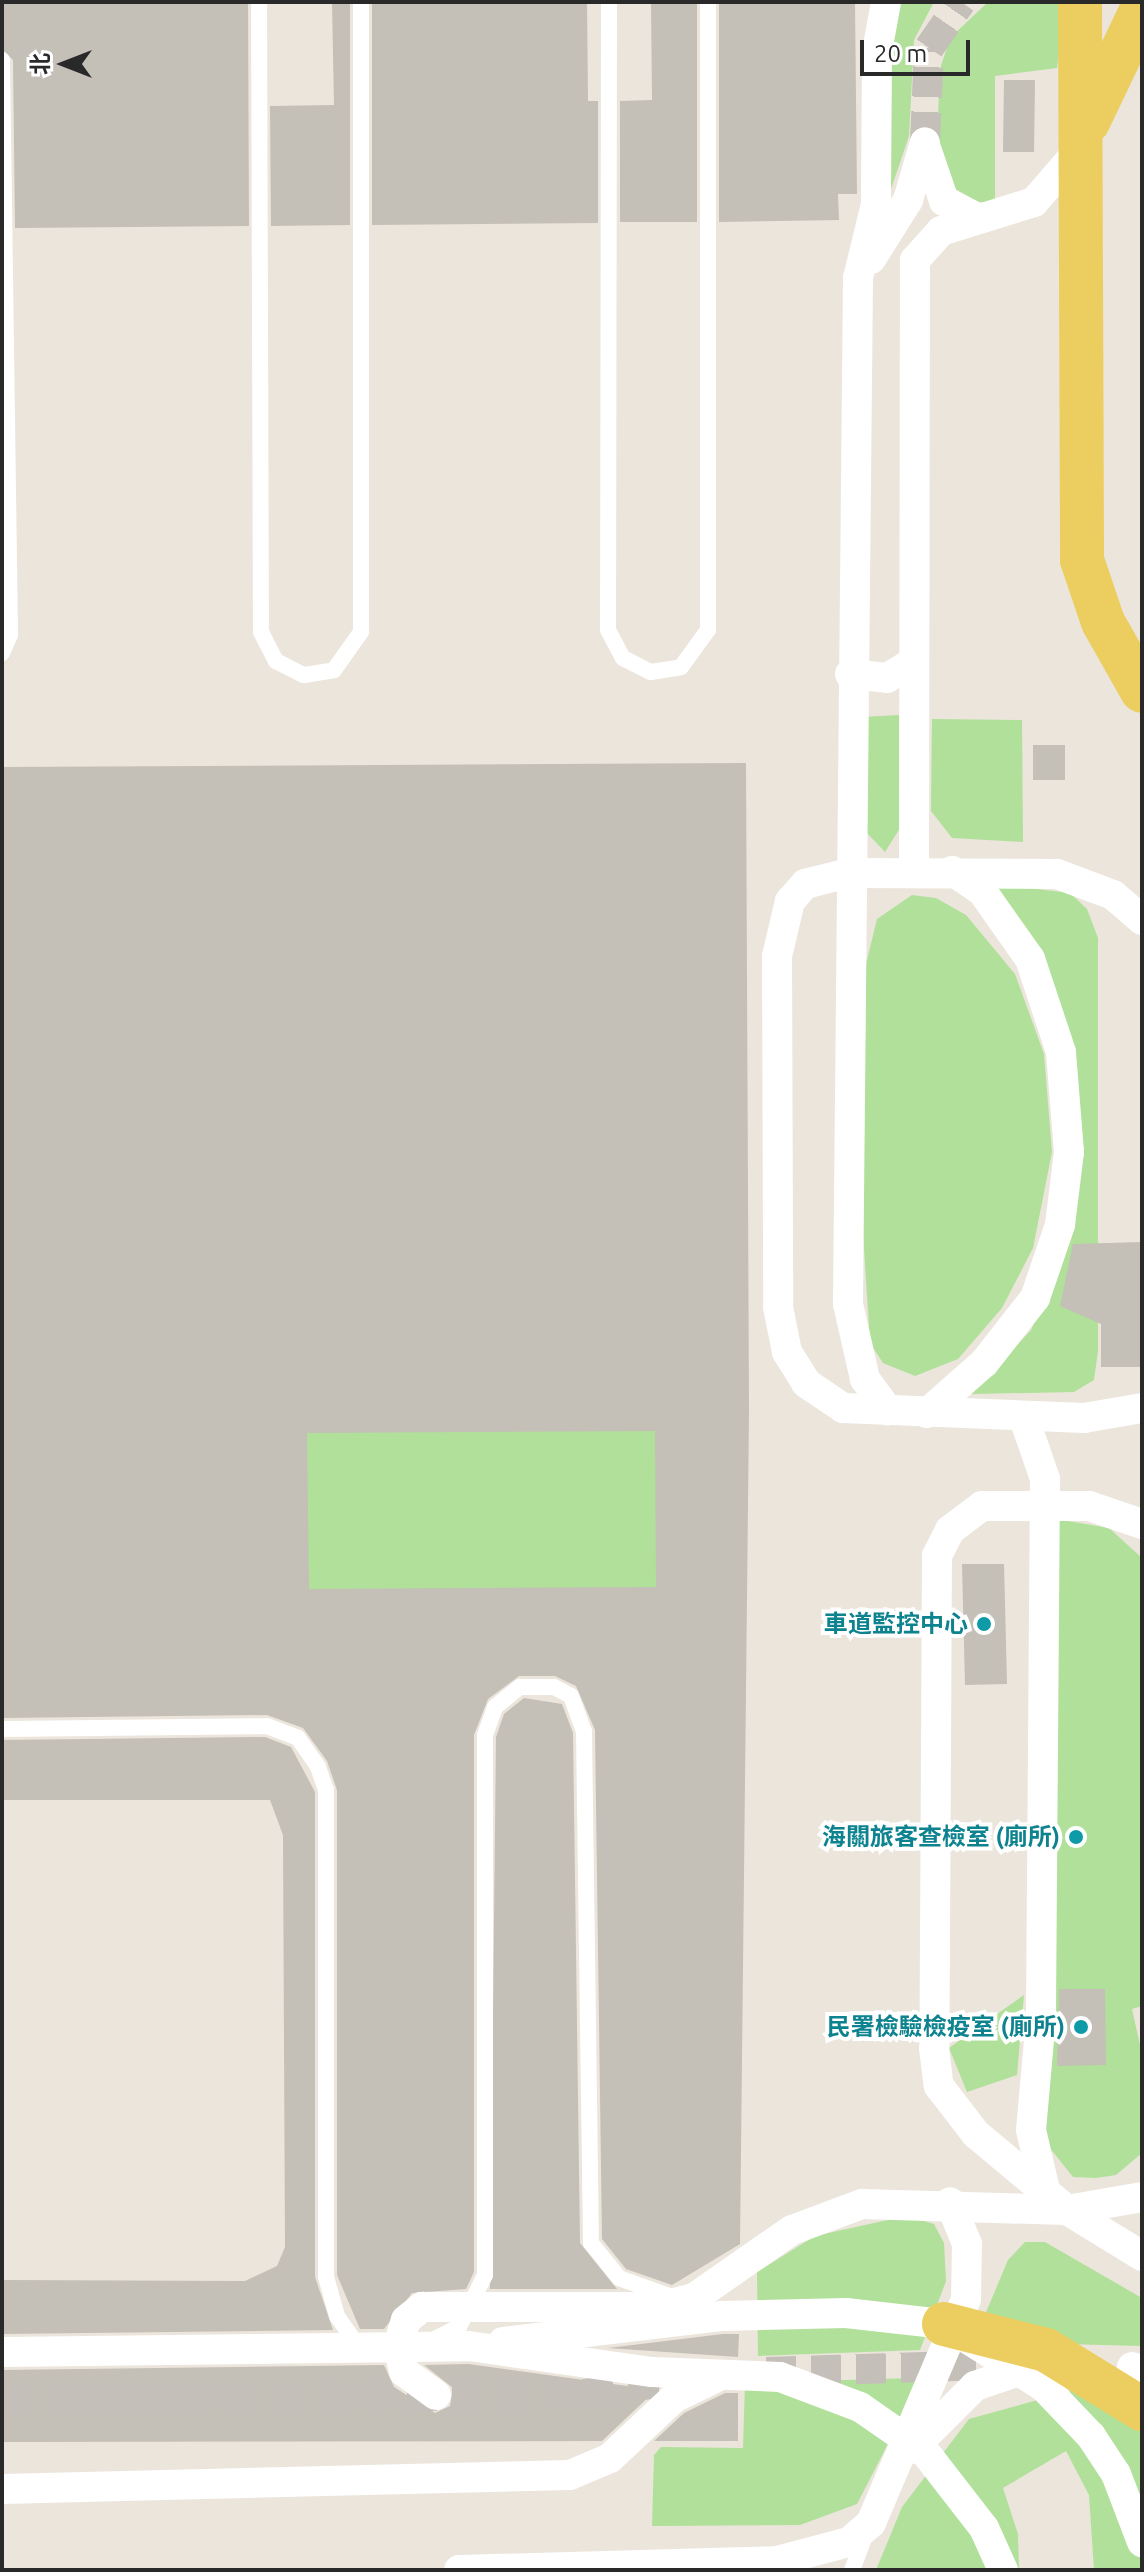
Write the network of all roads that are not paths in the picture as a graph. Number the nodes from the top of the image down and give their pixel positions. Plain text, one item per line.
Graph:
1 (259, 2) edge
2 (361, 2) edge
3 (609, 2) edge
4 (708, 2) edge
5 (886, 2) edge
6 (1080, 2) edge
7 (1142, 9) edge
8 (2, 60) edge
9 (1079, 150) junction
10 (978, 218) junction
11 (858, 278) junction
12 (2, 653) edge
13 (914, 662) junction
14 (850, 674) junction
15 (1142, 691) edge
16 (914, 871) junction
17 (952, 871) junction
18 (849, 873) junction
19 (1142, 920) edge
20 (1142, 1408) edge
21 (888, 1411) junction
22 (927, 1413) junction
23 (1024, 1418) junction
24 (1045, 1502) junction
25 (1142, 1524) edge
26 (2, 1729) edge
27 (1142, 2197) edge
28 (1056, 2200) junction
29 (950, 2202) junction
30 (1142, 2256) edge
31 (722, 2316) junction
32 (944, 2324) junction
33 (358, 2346) junction
34 (469, 2346) junction
35 (415, 2347) junction
36 (2, 2352) edge
37 (1045, 2363) dead end
38 (738, 2372) tunnel mouth
39 (1139, 2392) edge
40 (436, 2395) dead end
41 (888, 2478) junction
42 (2, 2489) edge
43 (871, 2523) junction
44 (1142, 2542) edge
45 (854, 2564) edge
46 (459, 2570) edge
47 (842, 2570) edge
48 (1003, 2570) edge

1 - 2 lane
3 - 4 lane
5 - 11 street
6 - 9 main road
7 - 9 main road
8 - 12 lane
9 - 10 street
9 - 15 main road
10 - 11 street
10 - 13 street
11 - 14 street
13 - 14 street
13 - 16 street
14 - 18 street
16 - 17 street
16 - 18 street
17 - 19 street
17 - 22 street
18 - 21 street
18 - 21 street
20 - 23 street
21 - 22 street
22 - 23 street
23 - 24 street
24 - 25 street
24 - 28 street
24 - 28 street
26 - 33 lane
27 - 28 street
28 - 29 street
28 - 30 street
29 - 40 street
29 - 41 street
31 - 32 street
31 - 34 street
31 - 35 lane
32 - 39 main road
32 - 44 street
33 - 35 street
33 - 36 street
34 - 35 street
34 - 48 street
37 - 41 street
38 - 42 street
41 - 43 street
43 - 45 lane
43 - 46 street
45 - 47 lane

